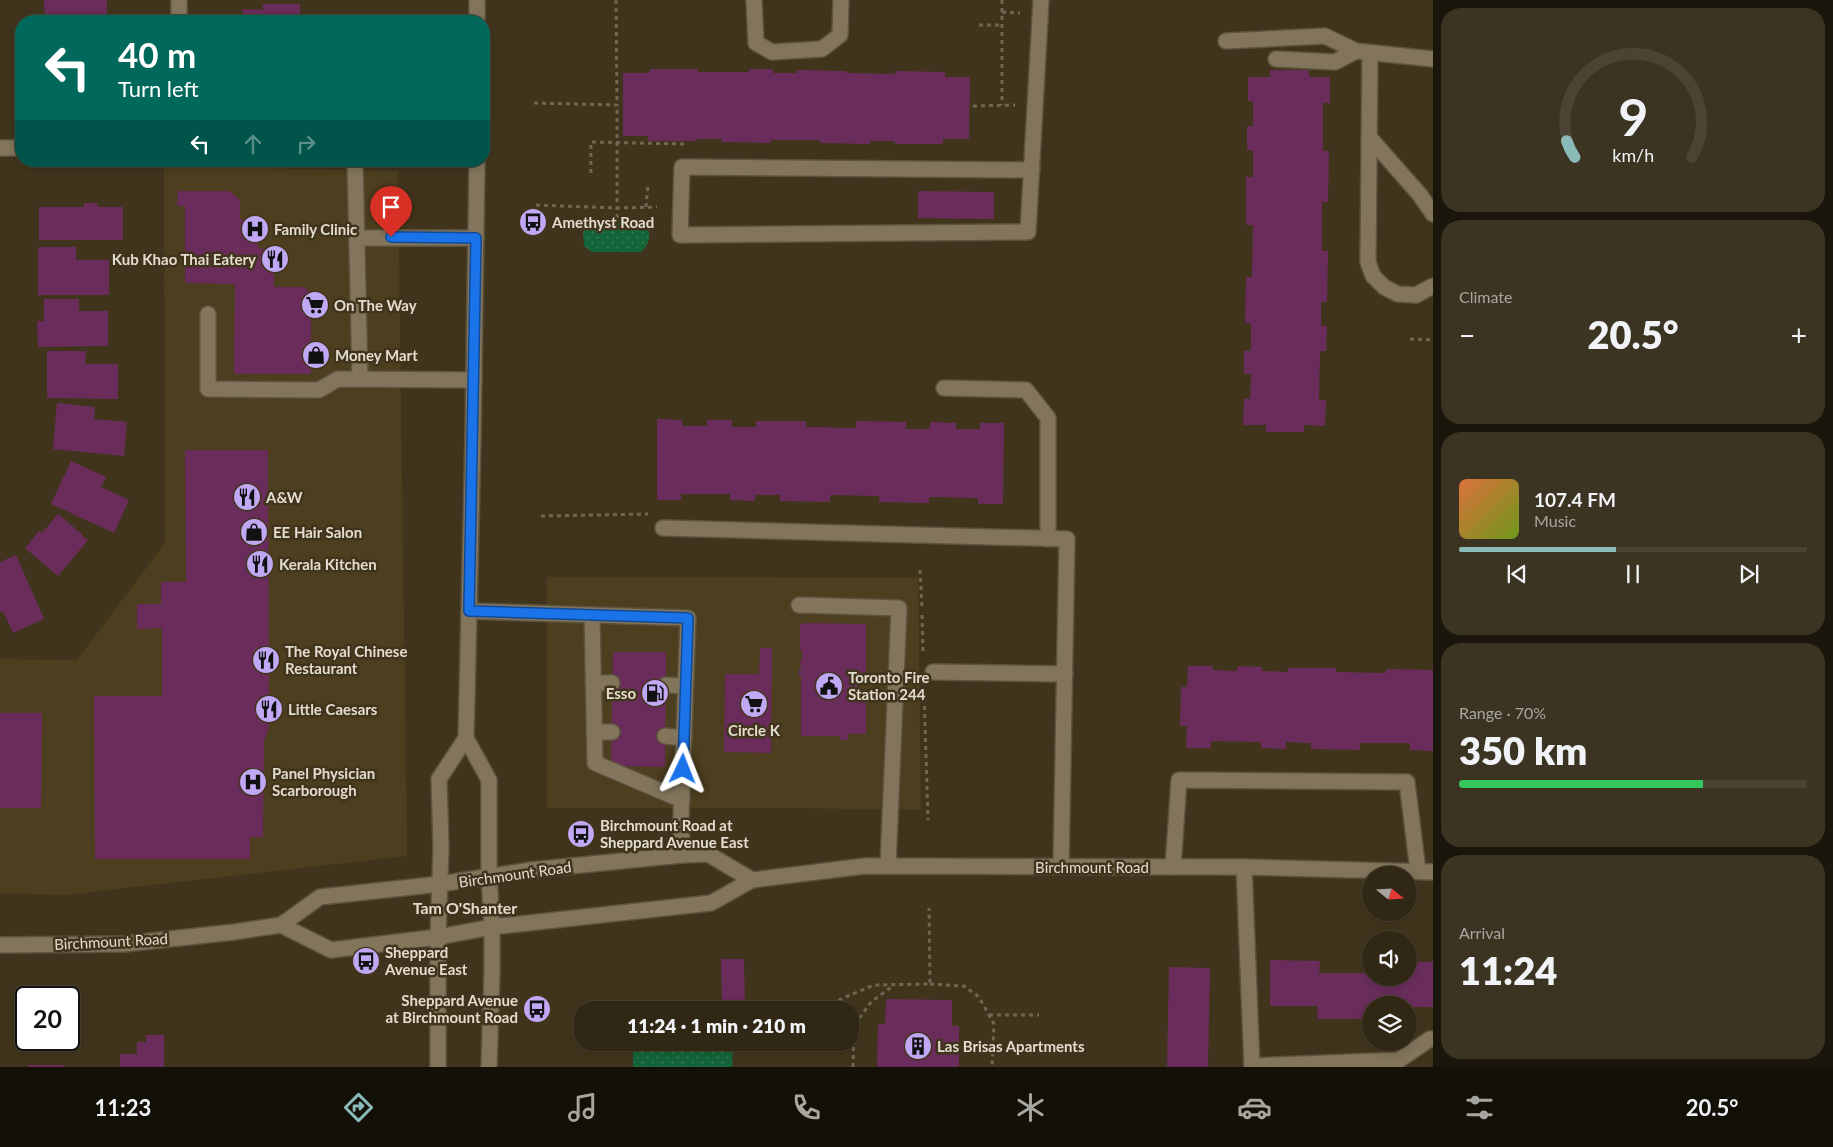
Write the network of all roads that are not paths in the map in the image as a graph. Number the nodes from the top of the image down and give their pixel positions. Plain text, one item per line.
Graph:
1 (179, 0) edge
2 (477, 0) edge
3 (754, 0) edge
4 (841, 0) edge
5 (1041, 0) edge
6 (180, 15) edge
7 (477, 15) edge
8 (1226, 41) dead end
9 (1363, 52) junction
10 (1276, 59) dead end
11 (1433, 59) edge
12 (1369, 138) junction
13 (0, 148) edge
14 (15, 148) edge
15 (356, 167) edge
16 (477, 167) edge
17 (1032, 170) junction
18 (1433, 214) edge
19 (357, 238) junction
20 (476, 238) junction
21 (1433, 286) edge
22 (208, 314) dead end
23 (360, 379) junction
24 (474, 380) junction
25 (944, 388) dead end
26 (663, 528) road end
27 (1048, 539) junction
28 (799, 605) dead end
29 (469, 611) junction
30 (592, 615) junction
31 (933, 672) dead end
32 (1064, 674) junction
33 (593, 683) junction
34 (612, 683) dead end
35 (666, 685) dead end
36 (686, 686) junction
37 (594, 732) junction
38 (612, 732) dead end
39 (665, 736) dead end
40 (466, 738) junction
41 (684, 738) junction
42 (682, 800) junction
43 (682, 855) junction
44 (888, 866) junction
45 (1061, 866) junction
46 (1173, 867) junction
47 (1244, 867) junction
48 (1426, 872) edge
49 (489, 876) junction
50 (752, 880) junction
51 (440, 884) junction
52 (281, 925) junction
53 (492, 927) junction
54 (438, 937) junction
55 (0, 945) edge
56 (1433, 1039) edge
57 (1403, 1064) edge
58 (438, 1067) edge
59 (489, 1067) edge
60 (1252, 1067) edge

1 - 6 main road
2 - 7 main road
3 - 4 main road
5 - 17 main road
8 - 9 main road
9 - 10 main road
9 - 11 main road
9 - 12 main road
12 - 18 main road
12 - 21 main road
13 - 14 main road
15 - 19 main road
16 - 20 main road
17 - 17 main road
19 - 20 main road
19 - 23 main road
20 - 24 main road
22 - 23 main road
23 - 24 main road
24 - 29 main road
25 - 27 main road
26 - 27 main road
27 - 32 main road
28 - 44 main road
29 - 30 main road
29 - 40 main road
30 - 33 main road
30 - 36 main road
31 - 32 main road
32 - 45 main road
33 - 34 main road
33 - 37 main road
35 - 36 main road
36 - 41 main road
37 - 38 main road
37 - 42 main road
39 - 41 main road
40 - 49 main road
40 - 51 main road
41 - 42 main road
42 - 43 main road
43 - 49 main road, Birchmount Road
43 - 50 main road, Birchmount Road
44 - 45 main road, Birchmount Road
44 - 50 main road, Birchmount Road
45 - 46 main road, Birchmount Road
46 - 47 main road, Birchmount Road
46 - 48 main road
47 - 48 main road, Birchmount Road
47 - 60 main road
49 - 51 main road, Birchmount Road
49 - 53 main road
50 - 53 main road, Birchmount Road
51 - 52 main road, Birchmount Road
51 - 54 main road
52 - 54 main road, Birchmount Road
52 - 55 main road, Birchmount Road
53 - 54 main road, Birchmount Road
53 - 59 main road
54 - 58 main road
56 - 57 main road
57 - 60 main road

